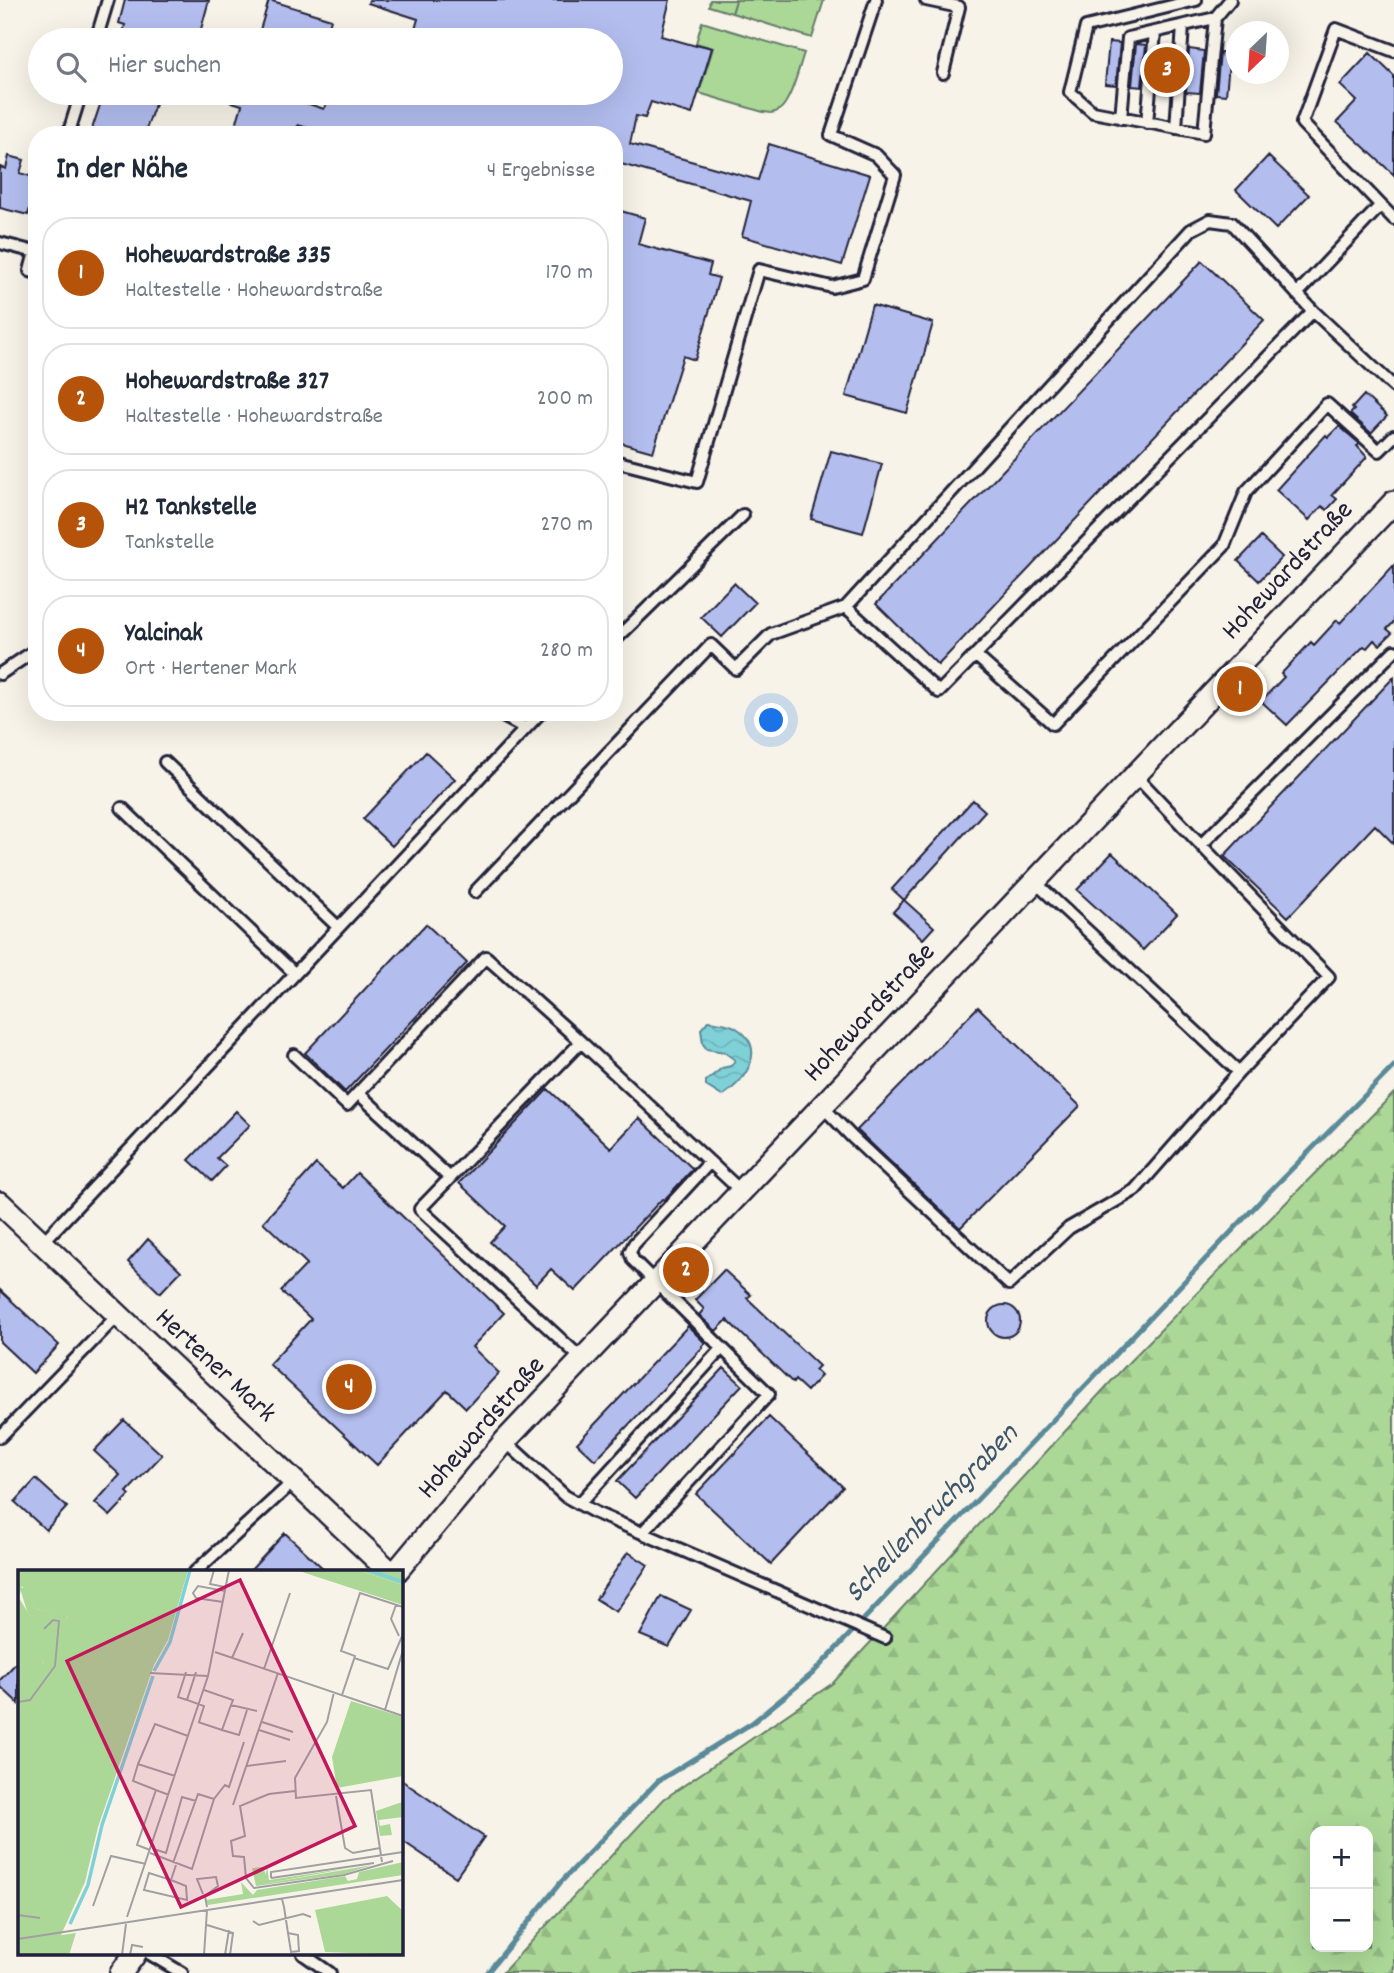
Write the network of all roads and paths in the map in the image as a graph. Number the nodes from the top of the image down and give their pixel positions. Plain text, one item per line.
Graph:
1 (108, 0) edge
2 (876, 0) edge
3 (926, 0) edge
4 (1196, 0) edge
5 (1230, 0) edge
6 (1214, 18) junction
7 (1183, 26) junction
8 (100, 28) edge
9 (1155, 32) junction
10 (1394, 51) edge
11 (943, 73) dead end
12 (77, 105) edge
13 (1121, 118) junction
14 (1147, 122) junction
15 (71, 126) edge
16 (1175, 128) junction
17 (1380, 206) junction
18 (1394, 219) edge
19 (0, 243) edge
20 (28, 248) edge
21 (1297, 294) junction
22 (1313, 311) junction
23 (1394, 387) edge
24 (1394, 436) edge
25 (623, 463) edge
26 (1394, 502) edge
27 (743, 515) dead end
28 (846, 607) junction
29 (623, 632) edge
30 (1394, 651) edge
31 (28, 655) edge
32 (975, 655) junction
33 (0, 674) edge
34 (514, 721) edge
35 (532, 721) edge
36 (526, 727) junction
37 (165, 762) dead end
38 (1135, 775) junction
39 (122, 808) dead end
40 (1201, 845) junction
41 (1034, 881) junction
42 (475, 892) dead end
43 (338, 927) junction
44 (295, 973) junction
45 (581, 1042) junction
46 (294, 1055) dead end
47 (1239, 1072) junction
48 (358, 1094) junction
49 (822, 1107) junction
50 (710, 1162) junction
51 (450, 1178) junction
52 (742, 1192) junction
53 (0, 1203) edge
54 (42, 1243) junction
55 (656, 1282) junction
56 (118, 1315) junction
57 (722, 1348) junction
58 (582, 1359) junction
59 (0, 1437) edge
60 (505, 1441) junction
61 (293, 1481) junction
62 (579, 1504) junction
63 (643, 1532) junction
64 (197, 1570) edge
65 (388, 1570) edge
66 (398, 1570) edge
67 (885, 1638) dead end
68 (134, 1955) edge
69 (152, 1955) edge
70 (304, 1955) edge
71 (121, 1973) edge
72 (182, 1973) edge
73 (330, 1973) edge

1 - 8 lane
2 - 25 lane
3 - 11 lane
4 - 13 lane
5 - 6 lane
6 - 7 lane
6 - 16 lane
7 - 9 lane
7 - 16 lane
9 - 13 lane
9 - 14 lane
10 - 17 lane
12 - 15 lane
13 - 14 lane
14 - 16 lane
17 - 18 lane
17 - 21 lane
19 - 20 lane
21 - 22 lane
21 - 28 lane
22 - 23 lane
22 - 32 lane
24 - 32 lane
26 - 38 street, Hohewardstraße
27 - 29 lane
28 - 32 lane
28 - 42 lane
30 - 40 lane
31 - 33 lane
34 - 36 lane
35 - 36 lane
36 - 43 lane
37 - 43 lane
38 - 40 lane
38 - 41 street, Hohewardstraße
39 - 44 lane
40 - 47 lane
41 - 47 lane
41 - 49 street, Hohewardstraße
43 - 44 lane
44 - 54 lane
45 - 48 lane
45 - 50 lane
45 - 51 lane
46 - 48 lane
47 - 49 lane
48 - 51 lane
49 - 52 street, Hohewardstraße
50 - 52 lane
50 - 55 lane
51 - 58 lane
52 - 55 street, Hohewardstraße
53 - 54 street, Hertener Mark
54 - 56 street, Hertener Mark
55 - 57 lane
55 - 58 street, Hohewardstraße
56 - 59 lane
56 - 61 street, Hertener Mark
57 - 62 lane
57 - 63 lane
58 - 60 street, Hohewardstraße
60 - 62 lane
60 - 66 street, Hohewardstraße
61 - 64 lane
61 - 65 street, Hertener Mark
62 - 63 lane
63 - 67 lane
68 - 71 street
69 - 72 lane
70 - 73 lane

